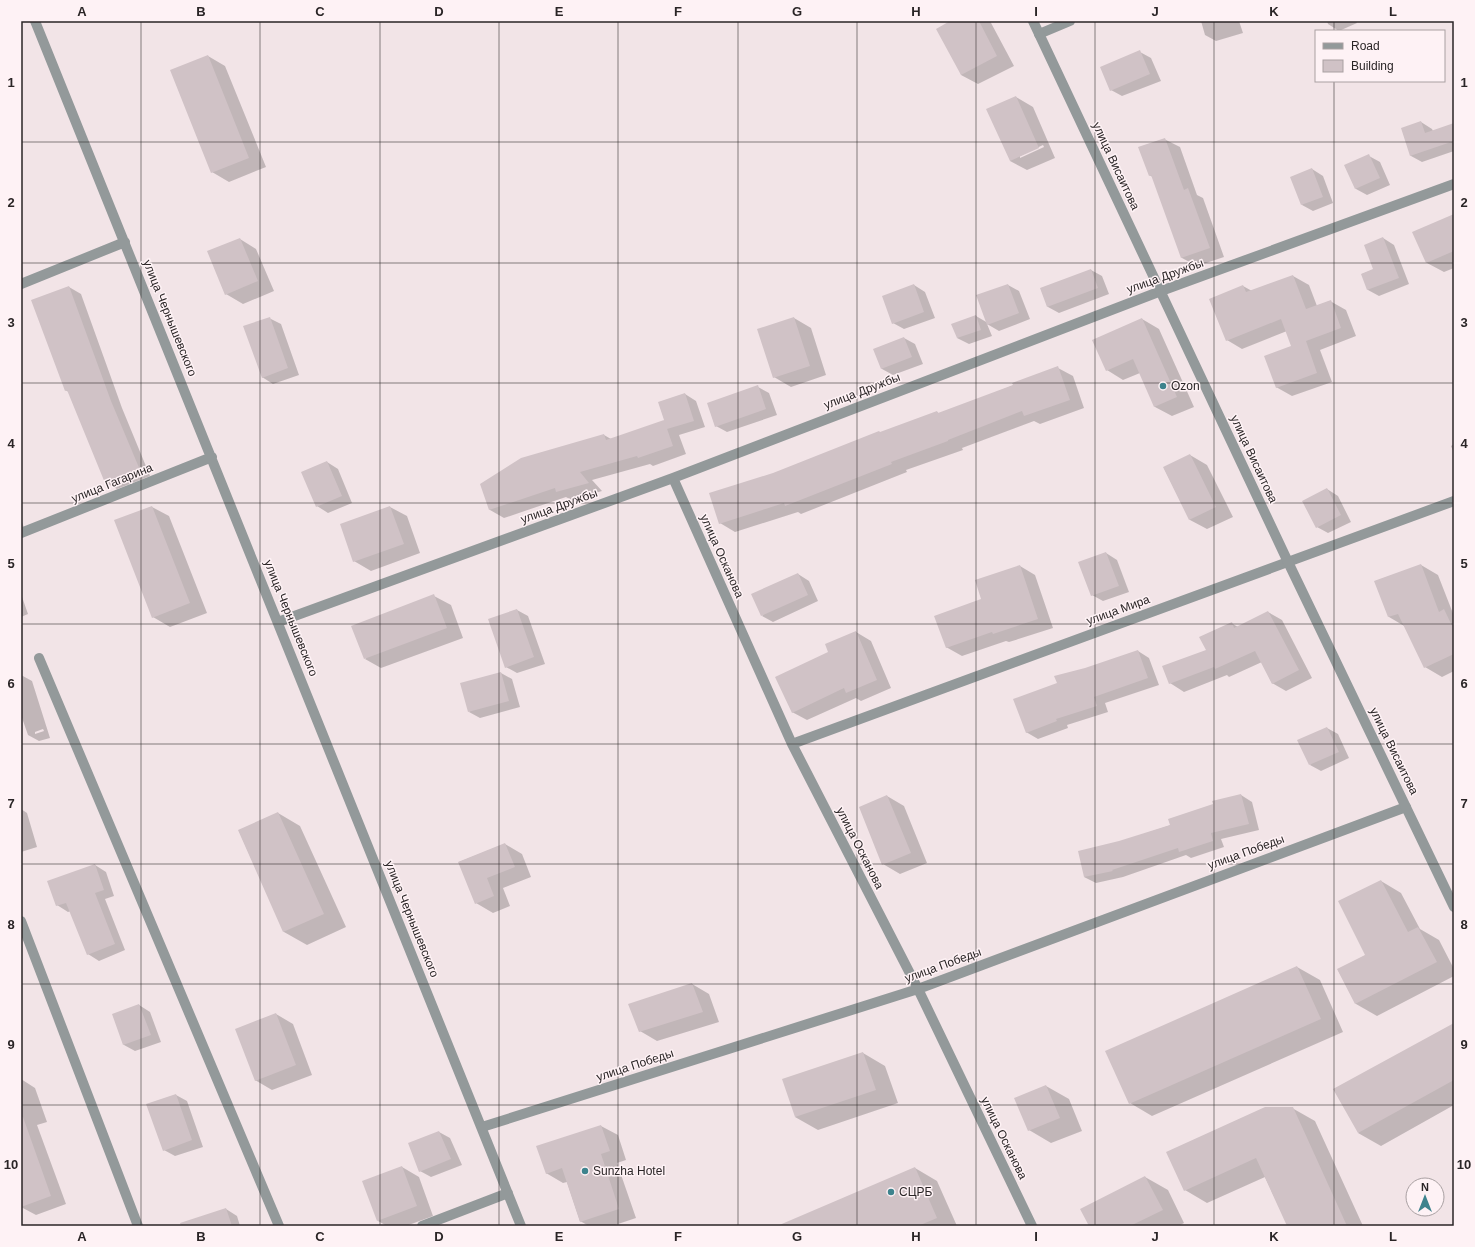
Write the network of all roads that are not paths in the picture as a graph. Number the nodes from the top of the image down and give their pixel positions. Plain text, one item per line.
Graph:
1 (35, 21) edge
2 (1033, 21) edge
3 (1070, 21) edge
4 (1039, 34) junction
5 (1454, 184) edge
6 (125, 242) junction
7 (21, 284) edge
8 (1161, 291) junction
9 (212, 457) junction
10 (673, 478) junction
11 (1454, 501) edge
12 (21, 533) edge
13 (1288, 562) junction
14 (278, 622) junction
15 (40, 658) dead end
16 (792, 744) junction
17 (1406, 807) junction
18 (1451, 894) edge
19 (1454, 907) edge
20 (21, 921) edge
21 (918, 989) junction
22 (482, 1127) junction
23 (508, 1193) junction
24 (138, 1226) edge
25 (279, 1226) edge
26 (422, 1226) edge
27 (521, 1226) edge
28 (1032, 1226) edge

1 - 6 street, улица Чернышевского
2 - 4 street, улица Висаитова
3 - 4 street
4 - 8 street, улица Висаитова
5 - 8 street, улица Дружбы
6 - 7 street
6 - 9 street, улица Чернышевского
8 - 10 street, улица Дружбы
8 - 13 street, улица Висаитова
9 - 12 street, улица Гагарина
9 - 14 street, улица Чернышевского
10 - 14 street, улица Дружбы
10 - 16 street, улица Осканова
11 - 13 street, улица Мира
13 - 16 street, улица Мира
13 - 17 street, улица Висаитова
14 - 22 street, улица Чернышевского
15 - 25 street
16 - 21 street, улица Осканова
17 - 18 street, улица Висаитова
17 - 21 street, улица Победы
18 - 19 street, улица Висаитова
20 - 24 street
21 - 22 street, улица Победы
21 - 28 street, улица Осканова
22 - 23 street, улица Чернышевского
23 - 26 street
23 - 27 street, улица Чернышевского

